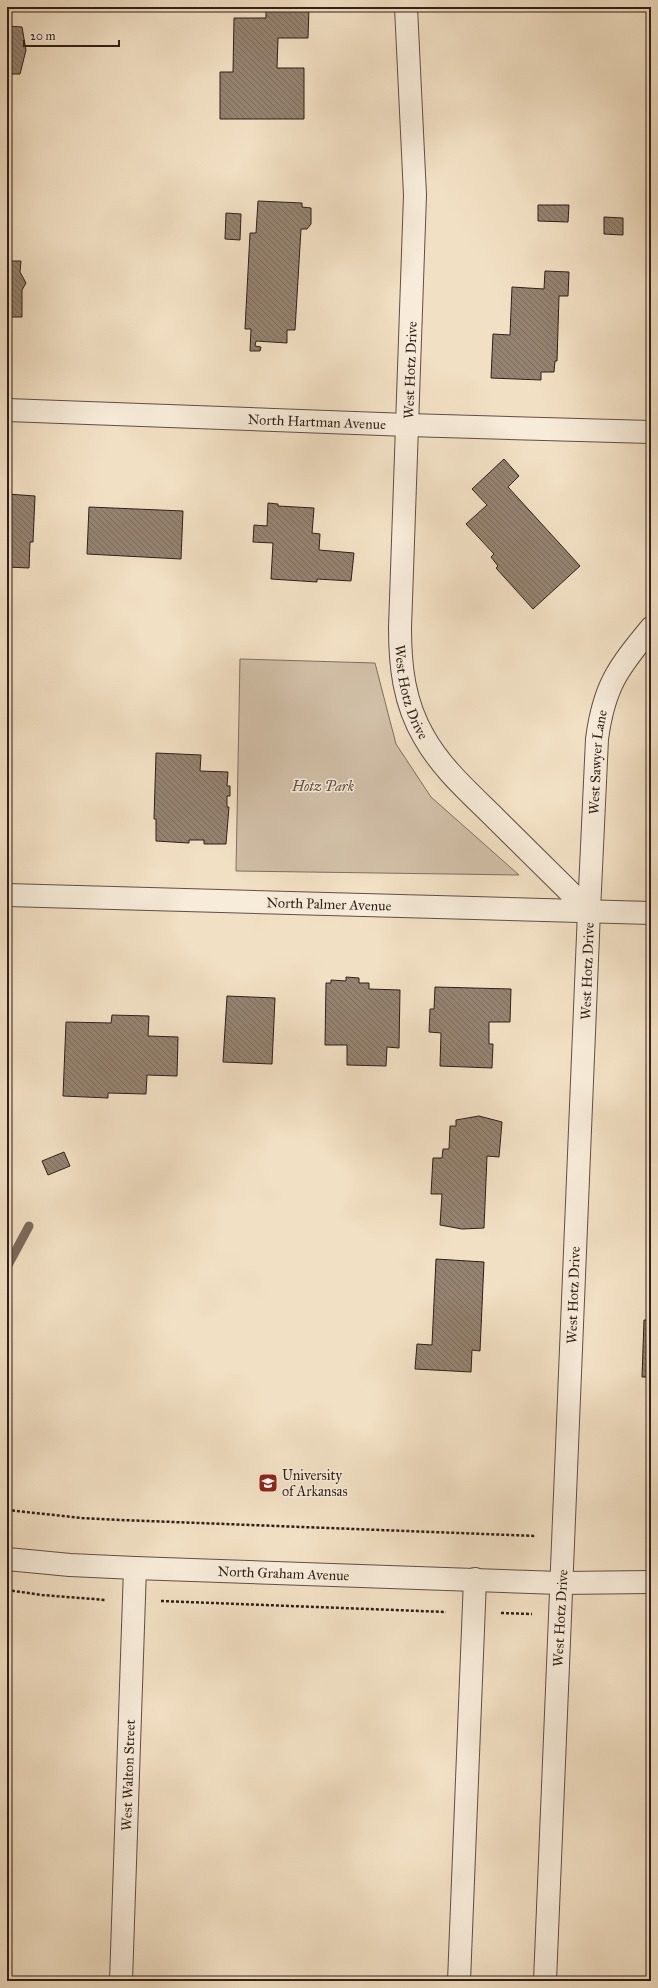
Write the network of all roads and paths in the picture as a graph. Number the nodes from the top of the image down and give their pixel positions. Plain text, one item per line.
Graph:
1 (406, 7) edge
2 (7, 410) edge
3 (408, 425) junction
4 (651, 432) edge
5 (651, 628) edge
6 (7, 895) edge
7 (589, 911) junction
8 (651, 913) edge
9 (7, 1510) edge
10 (536, 1536) dead end
11 (7, 1559) edge
12 (135, 1568) junction
13 (475, 1579) junction
14 (651, 1582) edge
15 (561, 1583) junction
16 (7, 1590) edge
17 (134, 1600) junction
18 (473, 1612) junction
19 (560, 1616) junction
20 (121, 1981) edge
21 (459, 1981) edge
22 (545, 1981) edge

1 - 3 street, West Hotz Drive
2 - 3 street, North Hartman Avenue
3 - 4 street, North Hartman Avenue
3 - 7 street, West Hotz Drive
5 - 7 street, West Sawyer Lane
6 - 7 street, North Palmer Avenue
7 - 8 street, North Palmer Avenue
7 - 15 street, West Hotz Drive
9 - 10 path
11 - 12 street, North Graham Avenue
12 - 13 street, North Graham Avenue
12 - 17 street, West Walton Street
13 - 15 street, North Graham Avenue
13 - 18 street
14 - 15 street, North Graham Avenue
15 - 19 street, West Hotz Drive
16 - 17 path
17 - 18 path
17 - 20 street, West Walton Street
18 - 19 path
18 - 21 street
19 - 22 street, West Hotz Drive

